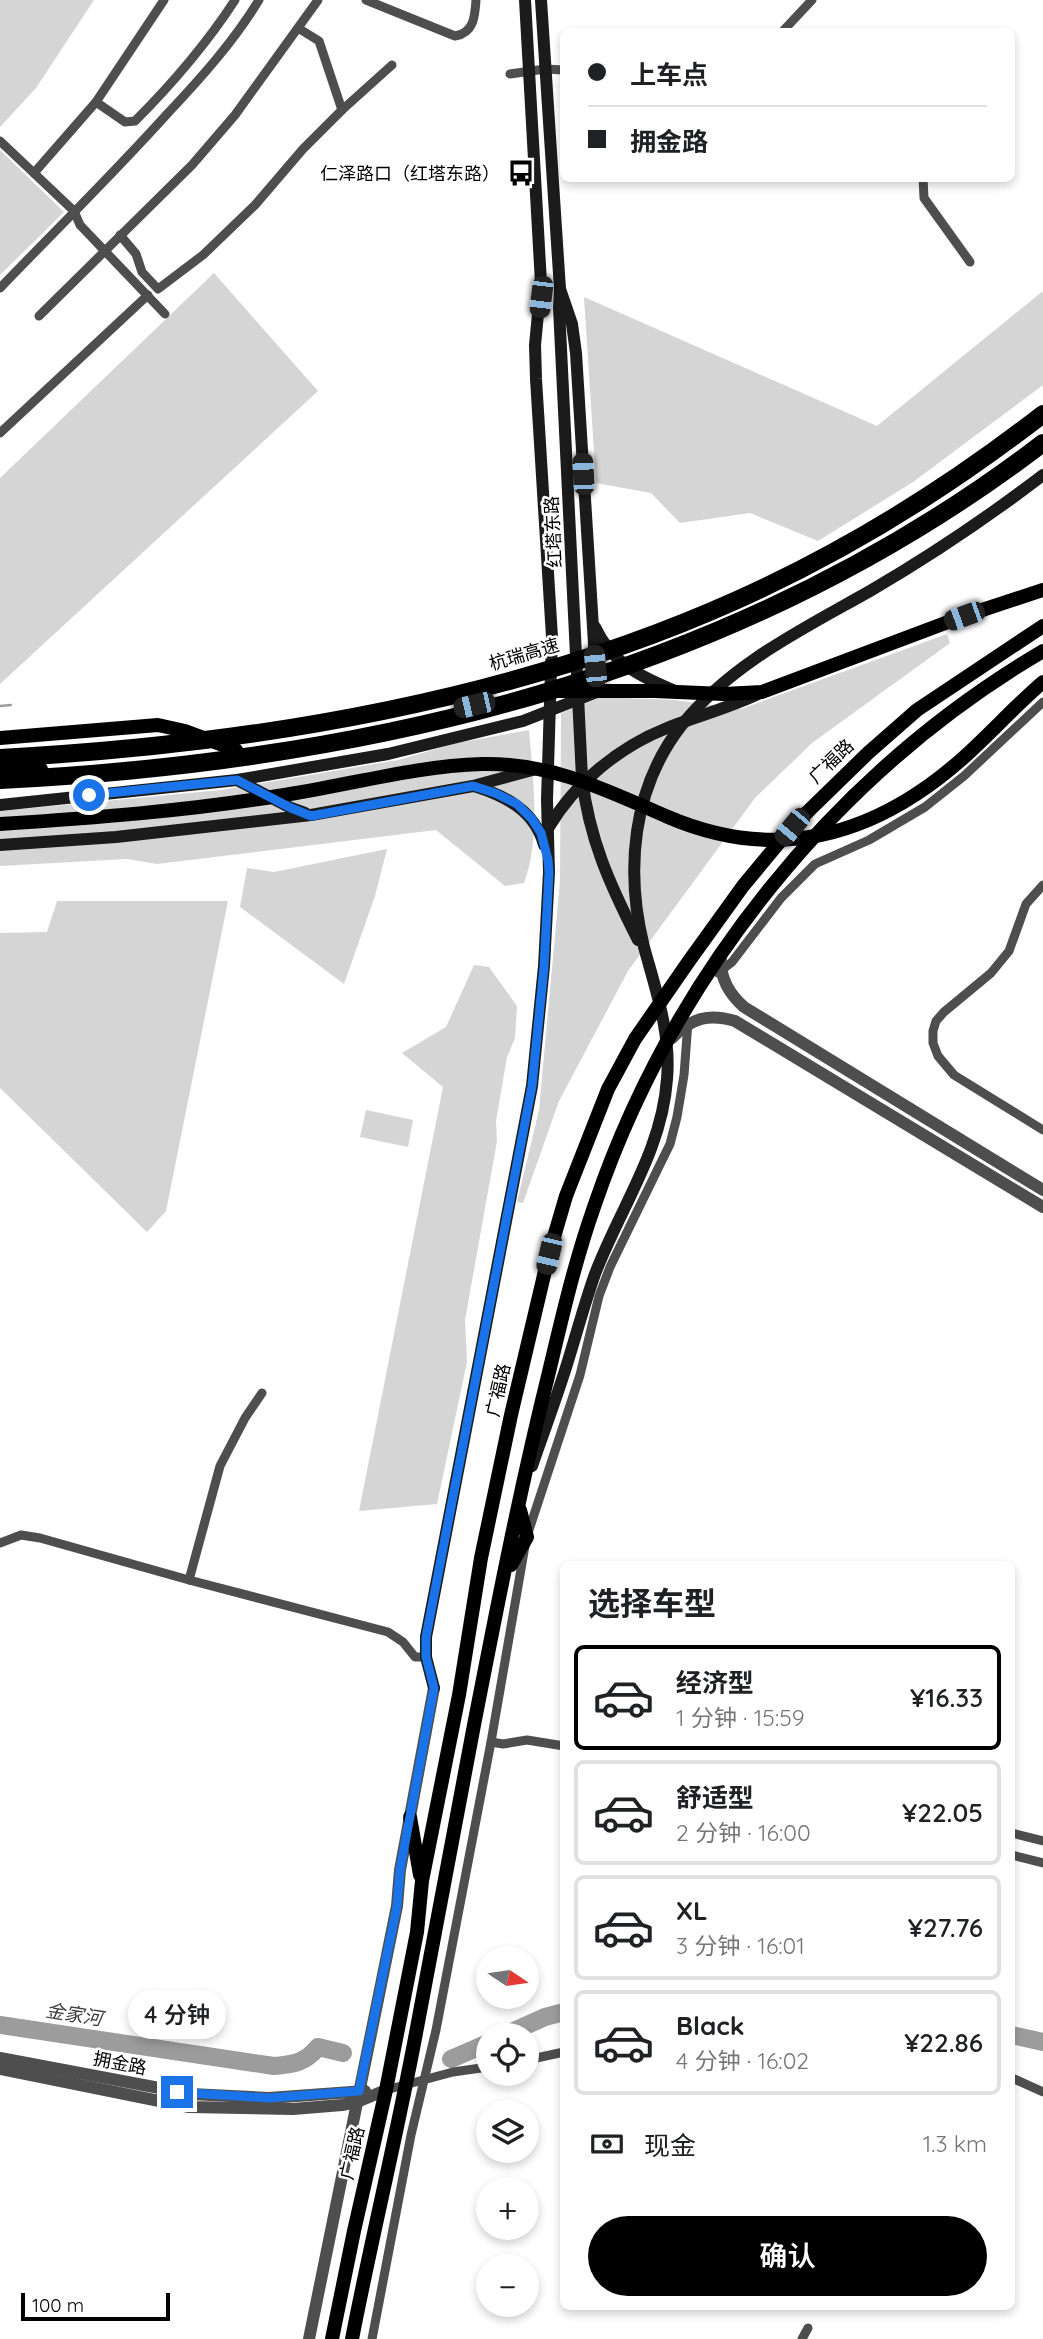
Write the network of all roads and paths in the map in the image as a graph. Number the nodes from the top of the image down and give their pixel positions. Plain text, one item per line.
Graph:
1 (164, 0) edge
2 (235, 0) edge
3 (259, 0) edge
4 (318, 0) edge
5 (366, 0) edge
6 (477, 0) edge
7 (524, 0) edge
8 (541, 0) edge
9 (811, 0) edge
10 (298, 28) junction
11 (786, 28) edge
12 (392, 65) dead end
13 (545, 69) junction
14 (560, 70) edge
15 (528, 71) junction
16 (510, 74) dead end
17 (96, 102) junction
18 (342, 110) junction
19 (0, 141) edge
20 (34, 173) junction
21 (923, 182) edge
22 (74, 211) junction
23 (120, 235) junction
24 (104, 250) junction
25 (970, 262) dead end
26 (0, 288) edge
27 (560, 289) junction
28 (148, 295) junction
29 (165, 314) dead end
30 (39, 316) dead end
31 (1043, 414) edge
32 (0, 433) edge
33 (1043, 443) edge
34 (1043, 475) edge
35 (1043, 590) edge
36 (591, 615) junction
37 (1043, 626) edge
38 (1043, 651) edge
39 (1043, 682) edge
40 (550, 690) junction
41 (597, 691) junction
42 (677, 692) junction
43 (762, 692) junction
44 (1041, 707) edge
45 (549, 710) junction
46 (0, 738) edge
47 (236, 750) junction
48 (0, 758) edge
49 (548, 765) junction
50 (0, 770) edge
51 (0, 780) edge
52 (237, 780) junction
53 (473, 786) junction
54 (0, 805) edge
55 (311, 816) junction
56 (0, 824) edge
57 (548, 828) junction
58 (0, 845) edge
59 (548, 860) junction
60 (1043, 885) edge
61 (721, 955) junction
62 (649, 965) junction
63 (721, 971) junction
64 (700, 988) junction
65 (687, 1024) junction
66 (667, 1044) junction
67 (857, 1077) junction
68 (849, 1090) junction
69 (1043, 1130) edge
70 (1043, 1190) edge
71 (1043, 1207) edge
72 (262, 1393) dead end
73 (519, 1506) junction
74 (527, 1537) junction
75 (0, 1543) edge
76 (503, 1578) junction
77 (189, 1580) junction
78 (426, 1657) junction
79 (434, 1688) joint
80 (491, 1742) junction
81 (560, 1745) edge
82 (410, 1817) junction
83 (1015, 1834) edge
84 (1043, 1841) edge
85 (1015, 1856) edge
86 (1043, 1863) edge
87 (422, 1881) junction
88 (560, 2053) edge
89 (0, 2057) edge
90 (539, 2057) edge
91 (0, 2069) edge
92 (476, 2069) edge
93 (1015, 2079) edge
94 (425, 2080) junction
95 (406, 2085) junction
96 (386, 2090) junction
97 (1043, 2092) edge
98 (358, 2096) junction
99 (808, 2328) dead end
100 (331, 2335) edge
101 (309, 2339) edge
102 (352, 2339) edge
103 (372, 2339) edge
104 (802, 2339) edge

1 - 17 street
2 - 17 street
3 - 22 street
4 - 10 street
5 - 6 street
7 - 15 main road, 红塔东路
8 - 13 main road, 红塔东路
9 - 11 street
10 - 18 street
10 - 23 street
12 - 18 street
13 - 14 street
13 - 15 street
13 - 27 main road, 红塔东路
15 - 16 street
15 - 40 main road, 红塔东路
17 - 20 street
18 - 23 street
19 - 20 street
20 - 22 street
21 - 25 street
22 - 24 street
22 - 26 street
23 - 24 street
24 - 28 street
24 - 30 street
27 - 36 main road
27 - 62 main road, 红塔东路
28 - 29 street
28 - 32 street
31 - 48 highway, 杭瑞高速
33 - 51 highway
34 - 62 main road
35 - 43 main road
36 - 41 main road
36 - 42 main road
37 - 87 main road, 广福路
38 - 61 main road
39 - 56 main road
40 - 41 main road
40 - 45 main road, 红塔东路
40 - 47 main road
41 - 42 main road
41 - 45 main road
42 - 43 main road
43 - 57 main road
44 - 63 street
45 - 49 main road, 红塔东路
45 - 52 main road
46 - 47 main road
47 - 50 main road
49 - 53 main road
49 - 57 main road, 红塔东路
52 - 54 main road
52 - 55 main road
53 - 55 main road
53 - 59 main road
55 - 58 main road
57 - 59 main road, 红塔东路
59 - 78 main road, 红塔东路
60 - 69 street
61 - 63 street
61 - 64 main road
62 - 73 main road
63 - 64 street
63 - 67 street
64 - 65 street
64 - 66 main road
65 - 66 street
65 - 68 street
65 - 74 street
66 - 73 main road
67 - 68 street
67 - 70 street
68 - 71 street
72 - 77 street
73 - 74 main road
73 - 76 main road
74 - 76 main road
74 - 80 street
75 - 77 street
76 - 95 main road
77 - 78 street
78 - 79 main road, 红塔东路
79 - 82 street
80 - 81 street
80 - 94 street
82 - 87 main road
82 - 98 street
83 - 84 street
85 - 86 street
87 - 96 main road, 广福路
88 - 90 street
89 - 98 street, 拥金路
91 - 98 street, 拥金路
92 - 94 street
93 - 97 street
94 - 95 street
94 - 103 street
95 - 96 street
95 - 102 main road
96 - 98 street, 拥金路
96 - 100 main road, 广福路
98 - 101 street
99 - 104 street

